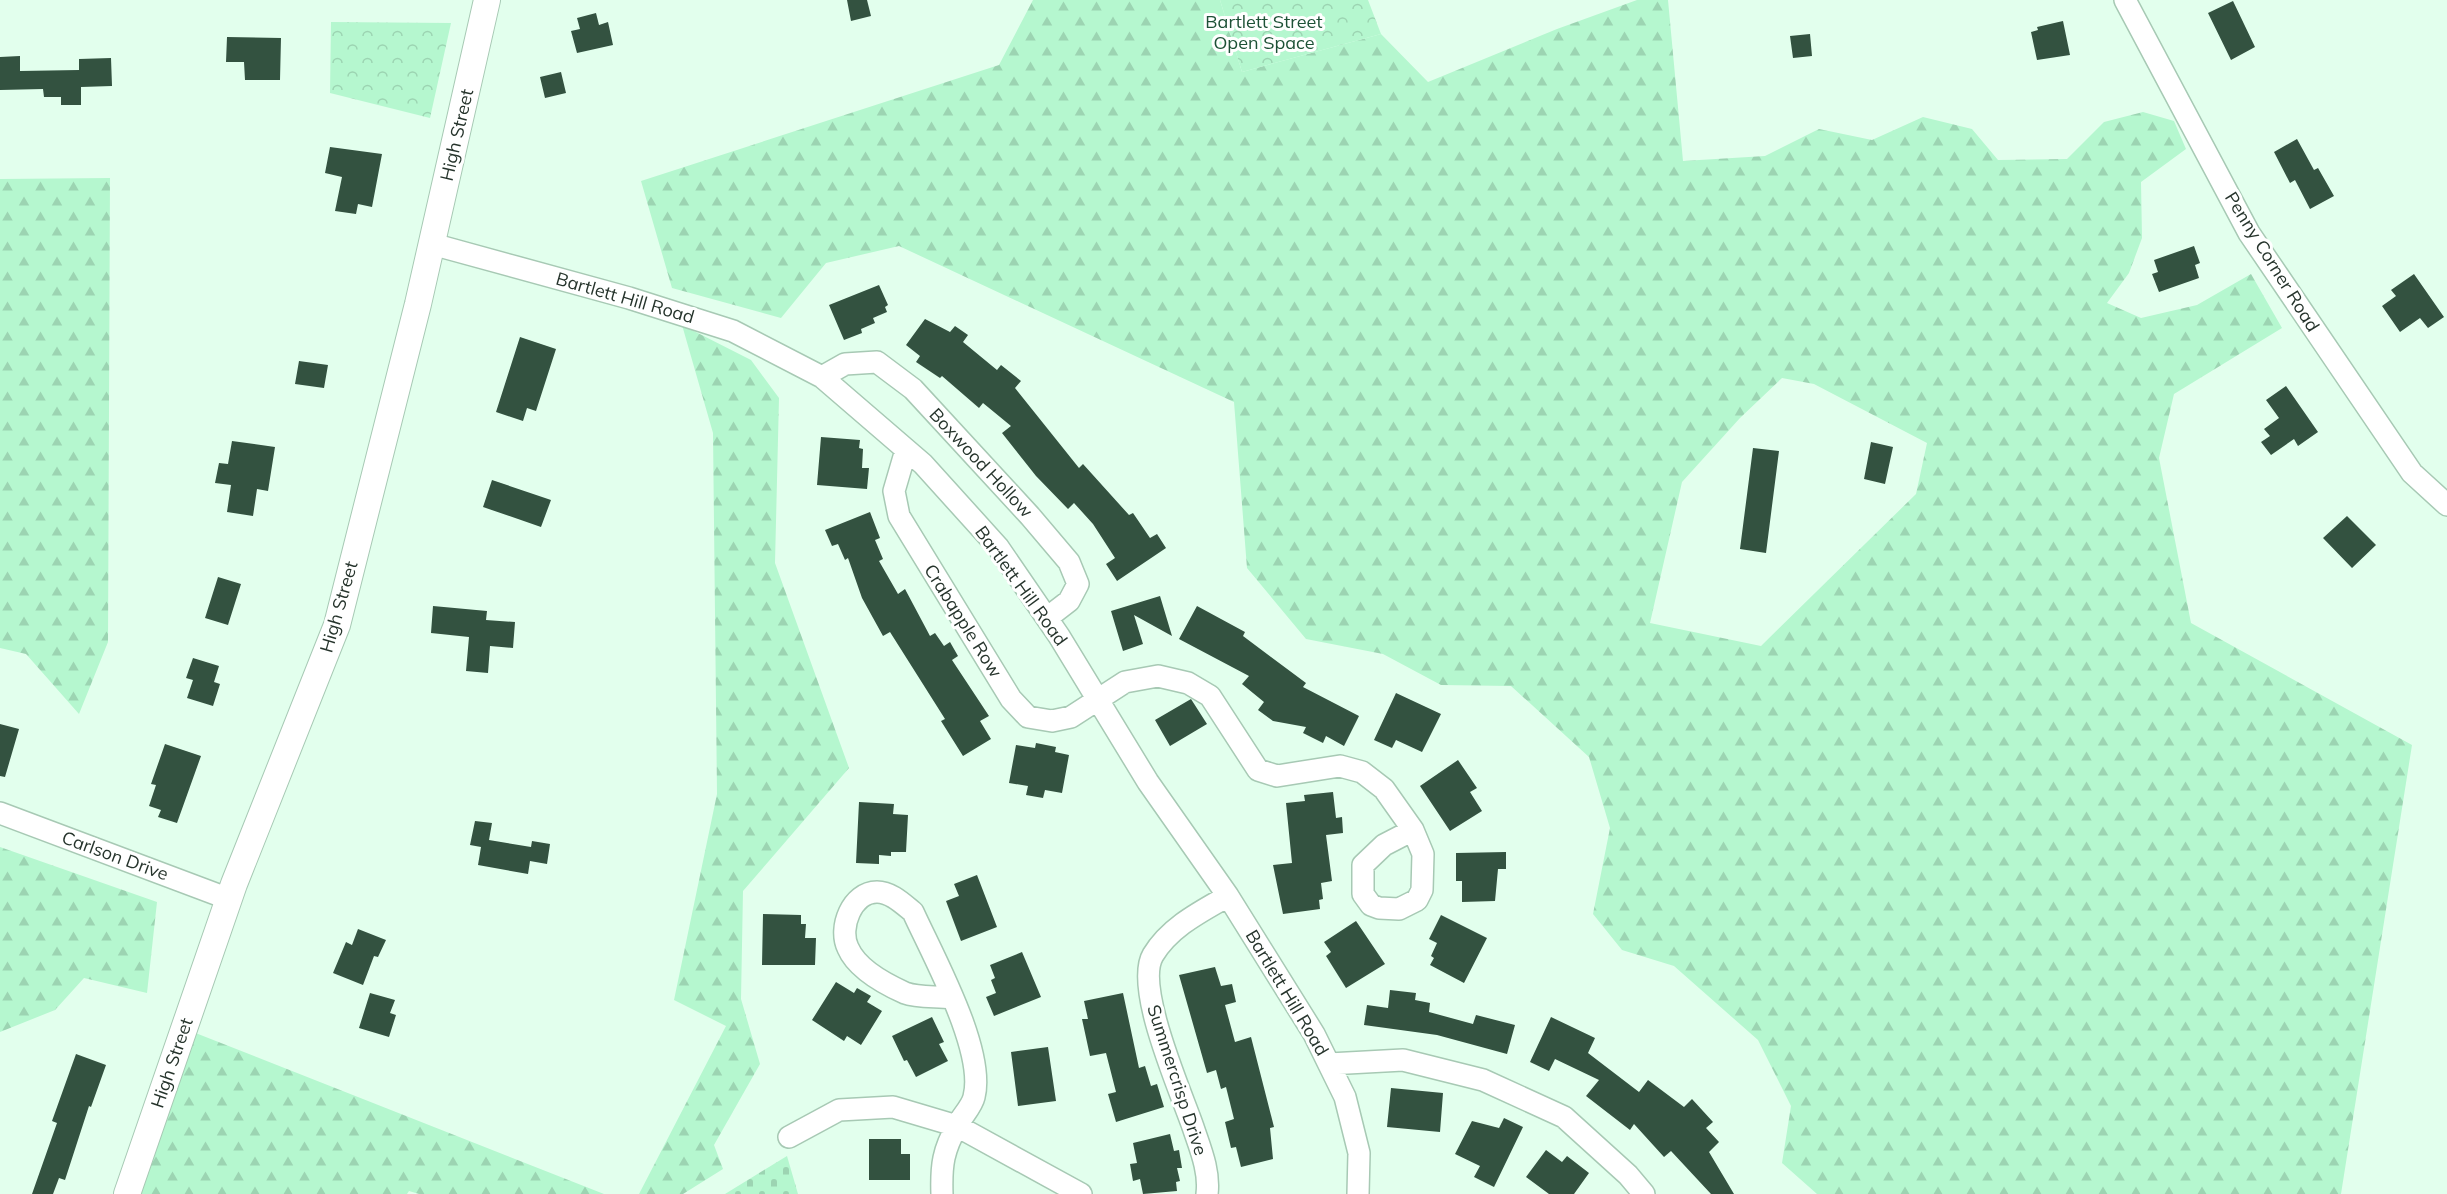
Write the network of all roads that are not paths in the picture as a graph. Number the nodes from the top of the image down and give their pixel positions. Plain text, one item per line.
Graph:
1 (487, 0) edge
2 (2125, 0) edge
3 (432, 244) junction
4 (822, 377) junction
5 (906, 450) junction
6 (2447, 505) edge
7 (1047, 618) junction
8 (1097, 698) junction
9 (0, 813) edge
10 (1413, 830) dead end
11 (1228, 896) junction
12 (229, 899) junction
13 (951, 998) junction
14 (1329, 1064) junction
15 (957, 1126) junction
16 (789, 1137) dead end
17 (127, 1194) edge
18 (942, 1194) edge
19 (1081, 1194) edge
20 (1206, 1194) edge
21 (1358, 1194) edge
22 (1644, 1194) edge

1 - 3 street, High Street
2 - 6 street, Penny Corner Road
3 - 4 street, Bartlett Hill Road
3 - 12 street, High Street
4 - 5 street, Bartlett Hill Road
4 - 7 street, Boxwood Hollow
5 - 7 street, Bartlett Hill Road
5 - 8 street, Crabapple Row
7 - 8 street, Bartlett Hill Road
8 - 10 street, Crabapple Row
8 - 11 street, Bartlett Hill Road
9 - 12 street, Carlson Drive
11 - 14 street, Bartlett Hill Road
11 - 20 street, Summercrisp Drive
12 - 17 street, High Street
13 - 13 street
13 - 15 street
14 - 21 street, Bartlett Hill Road
14 - 22 street
15 - 16 street
15 - 18 street
15 - 19 street

